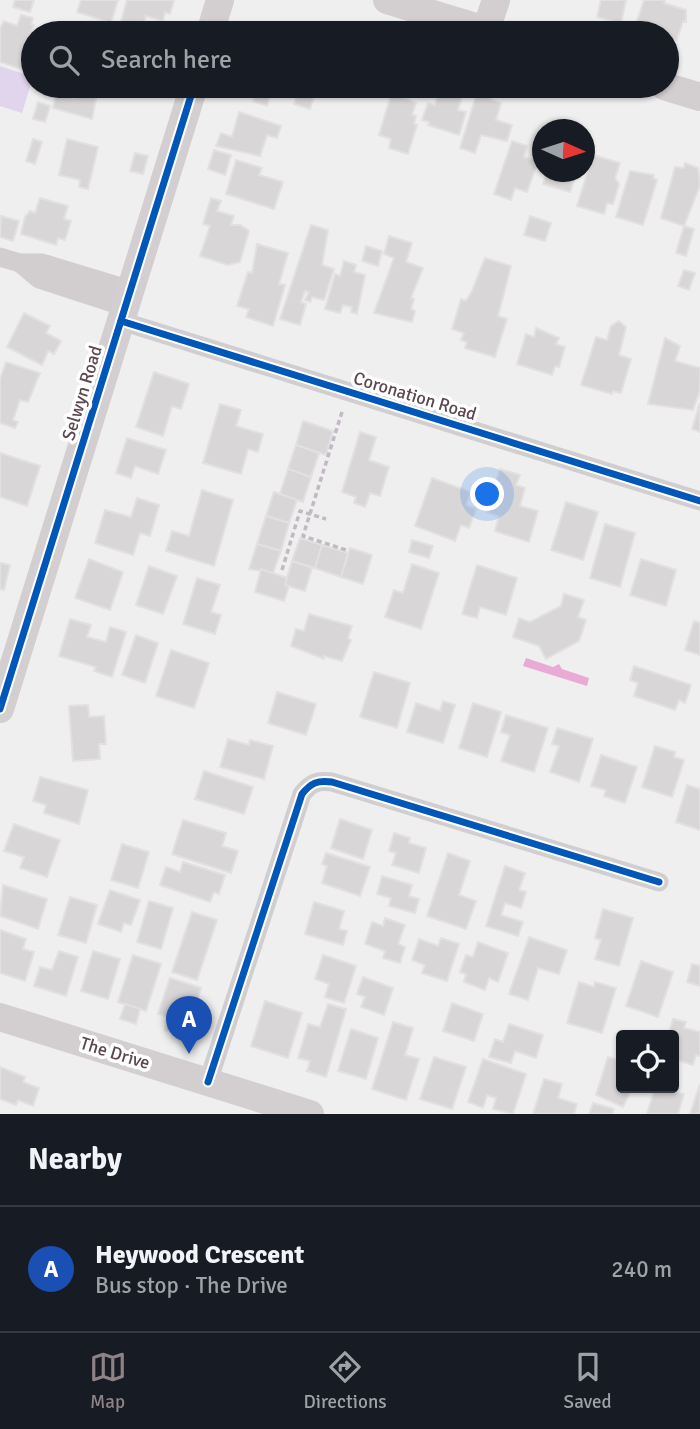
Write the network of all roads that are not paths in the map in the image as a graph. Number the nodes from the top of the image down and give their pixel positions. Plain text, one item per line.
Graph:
1 (221, 0) edge
2 (387, 0) edge
3 (496, 0) edge
4 (215, 21) edge
5 (455, 21) edge
6 (492, 21) edge
7 (679, 91) edge
8 (700, 97) edge
9 (190, 98) edge
10 (0, 257) edge
11 (126, 306) junction
12 (700, 501) edge
13 (0, 709) edge
14 (659, 882) dead end
15 (0, 1017) edge
16 (208, 1082) junction
17 (310, 1114) edge

1 - 4 street
2 - 5 street
3 - 6 street
7 - 8 street
9 - 11 street, Selwyn Road
10 - 11 street, Coronation Road
11 - 12 street, Coronation Road
11 - 13 street, Selwyn Road
14 - 16 street
15 - 16 street, The Drive
16 - 17 street, The Drive

